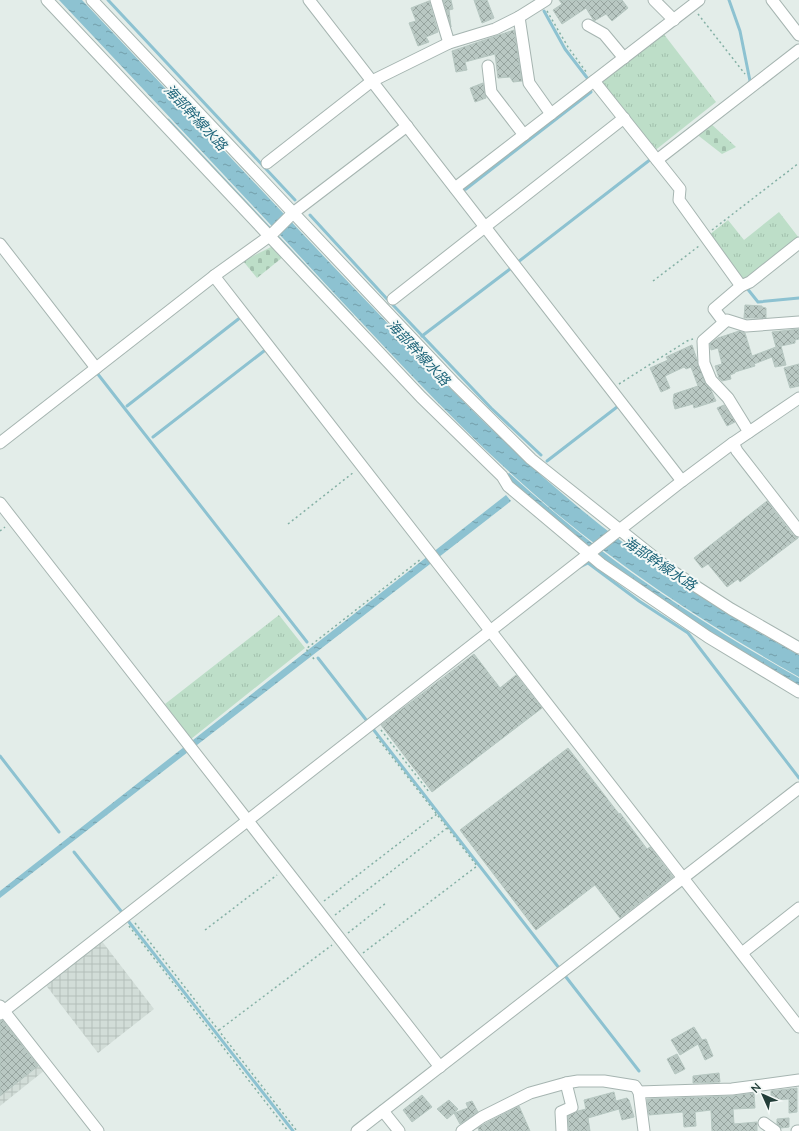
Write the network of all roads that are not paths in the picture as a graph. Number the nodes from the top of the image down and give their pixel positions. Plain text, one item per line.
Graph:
1 (47, 0) edge
2 (92, 0) edge
3 (309, 0) edge
4 (436, 0) edge
5 (654, 0) edge
6 (772, 0) edge
7 (544, 1) edge
8 (696, 3) edge
9 (519, 17) junction
10 (674, 20) junction
11 (588, 25) dead end
12 (799, 35) edge
13 (449, 43) junction
14 (799, 50) edge
15 (624, 58) junction
16 (488, 66) dead end
17 (372, 81) junction
18 (594, 81) junction
19 (551, 114) junction
20 (624, 118) junction
21 (407, 126) junction
22 (524, 135) junction
23 (657, 160) junction
24 (267, 164) dead end
25 (455, 188) junction
26 (293, 213) junction
27 (485, 227) junction
28 (270, 235) junction
29 (799, 243) edge
30 (0, 244) edge
31 (214, 276) junction
32 (741, 286) junction
33 (393, 299) dead end
34 (723, 322) junction
35 (799, 322) edge
36 (96, 368) junction
37 (799, 398) edge
38 (749, 432) junction
39 (0, 442) edge
40 (733, 443) junction
41 (682, 481) junction
42 (0, 503) edge
43 (620, 531) junction
44 (799, 531) edge
45 (589, 553) junction
46 (490, 631) junction
47 (799, 648) edge
48 (799, 692) edge
49 (799, 788) edge
50 (247, 820) junction
51 (684, 878) junction
52 (799, 908) edge
53 (742, 953) junction
54 (1, 1010) edge
55 (799, 1027) edge
56 (440, 1067) junction
57 (799, 1080) edge
58 (566, 1083) junction
59 (639, 1092) junction
60 (383, 1111) junction
61 (764, 1123) dead end
62 (98, 1131) edge
63 (357, 1131) edge
64 (398, 1131) edge
65 (462, 1131) edge
66 (562, 1131) edge
67 (644, 1131) edge
68 (775, 1131) edge

1 - 28 street
2 - 26 street
3 - 17 street
4 - 13 street
5 - 10 street
6 - 12 street
7 - 9 street
8 - 10 street
9 - 13 street
9 - 19 street
10 - 15 street
11 - 15 street
13 - 17 street
14 - 23 street
15 - 18 street
16 - 22 street
17 - 21 street
17 - 24 street
18 - 19 street
18 - 20 street
19 - 22 street
20 - 23 street
20 - 27 street
21 - 25 street
21 - 26 street
22 - 25 street
23 - 32 street
25 - 27 street
26 - 28 street
26 - 43 street
27 - 33 street
27 - 41 street
28 - 31 street
28 - 45 street
29 - 32 street
30 - 36 street
31 - 36 street
31 - 46 street
32 - 34 street
34 - 35 street
34 - 38 street
36 - 39 street
37 - 38 street
38 - 40 street
40 - 41 street
40 - 44 street
41 - 43 street
42 - 50 street
43 - 45 street
43 - 47 street
45 - 46 street
45 - 48 street
46 - 50 street
46 - 51 street
49 - 51 street
50 - 54 street
50 - 56 street
51 - 53 street
51 - 56 street
52 - 53 street
53 - 55 street
54 - 62 street
56 - 60 street
57 - 59 street
58 - 59 street
58 - 65 street
58 - 66 street
59 - 67 street
60 - 63 street
60 - 64 street
61 - 68 street

